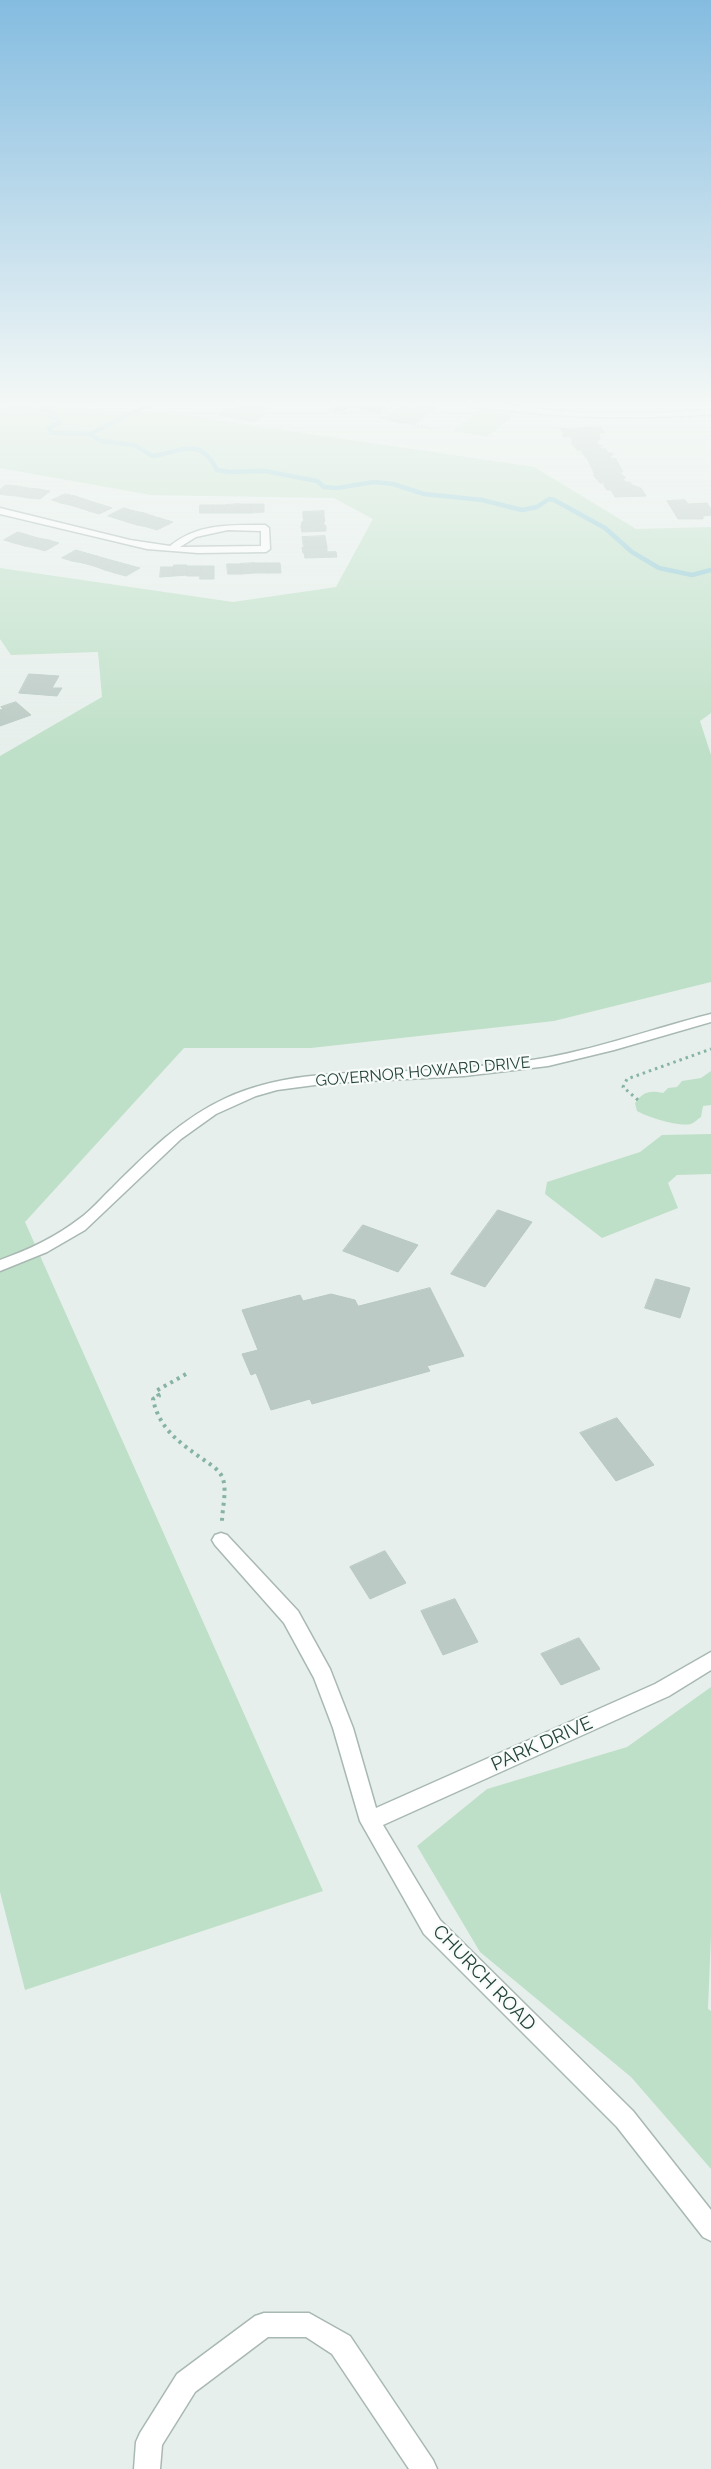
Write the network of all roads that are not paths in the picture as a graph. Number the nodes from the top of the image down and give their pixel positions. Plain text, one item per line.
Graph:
1 (31, 517) edge
2 (172, 549) junction
3 (711, 1018) edge
4 (0, 1266) edge
5 (221, 1540) road end
6 (711, 1660) edge
7 (370, 1821) junction
8 (711, 2229) edge
9 (147, 2469) edge
10 (424, 2469) edge

1 - 2 street
2 - 2 street
3 - 4 street, GOVERNOR HOWARD DRIVE
5 - 7 street, CHURCH ROAD
6 - 7 street, PARK DRIVE
7 - 8 street, CHURCH ROAD
9 - 10 street

